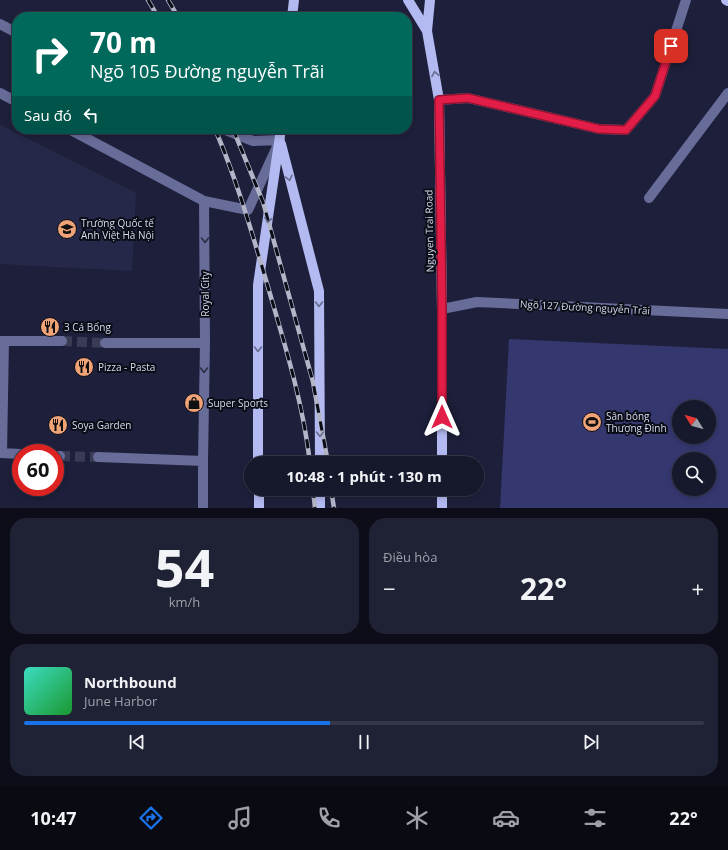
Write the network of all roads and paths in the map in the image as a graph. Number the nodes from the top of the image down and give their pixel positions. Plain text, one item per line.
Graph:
1 (294, 0) edge
2 (408, 0) edge
3 (430, 0) edge
4 (686, 0) edge
5 (293, 12) edge
6 (0, 24) edge
7 (12, 30) edge
8 (427, 31) junction
9 (0, 93) edge
10 (728, 93) edge
11 (12, 99) edge
12 (439, 100) junction
13 (78, 134) edge
14 (236, 134) edge
15 (281, 134) edge
16 (280, 140) junction
17 (649, 198) dead end
18 (204, 201) junction
19 (442, 309) junction
20 (728, 314) edge
21 (2, 341) edge
22 (62, 341) tunnel mouth
23 (105, 343) tunnel mouth
24 (205, 343) junction
25 (1, 453) edge
26 (12, 454) edge
27 (258, 456) edge
28 (320, 456) edge
29 (442, 456) edge
30 (98, 457) tunnel mouth
31 (203, 461) junction
32 (259, 496) edge
33 (320, 496) edge
34 (442, 496) edge
35 (204, 508) edge
36 (259, 508) edge
37 (320, 508) edge
38 (442, 508) edge

1 - 5 main road
2 - 8 main road
3 - 8 main road, Nguyen Trai Road
4 - 12 street
6 - 7 street
12 -> 8 main road, Nguyen Trai Road
9 - 11 street
10 - 17 street
12 - 19 main road, Nguyen Trai Road
13 - 18 street
14 - 16 street
15 - 16 main road
16 - 18 street
16 -> 27 main road
16 -> 28 main road
18 -> 24 street, Royal City
19 - 20 street, Ngõ 127 Đường nguyễn Trãi
19 - 29 main road, Nguyen Trai Road
21 - 22 street
21 - 25 street
23 - 24 street
24 -> 31 street, Royal City
25 - 26 street
30 - 31 street
31 - 35 street, Royal City
32 - 36 main road
33 - 37 main road
34 - 38 main road

